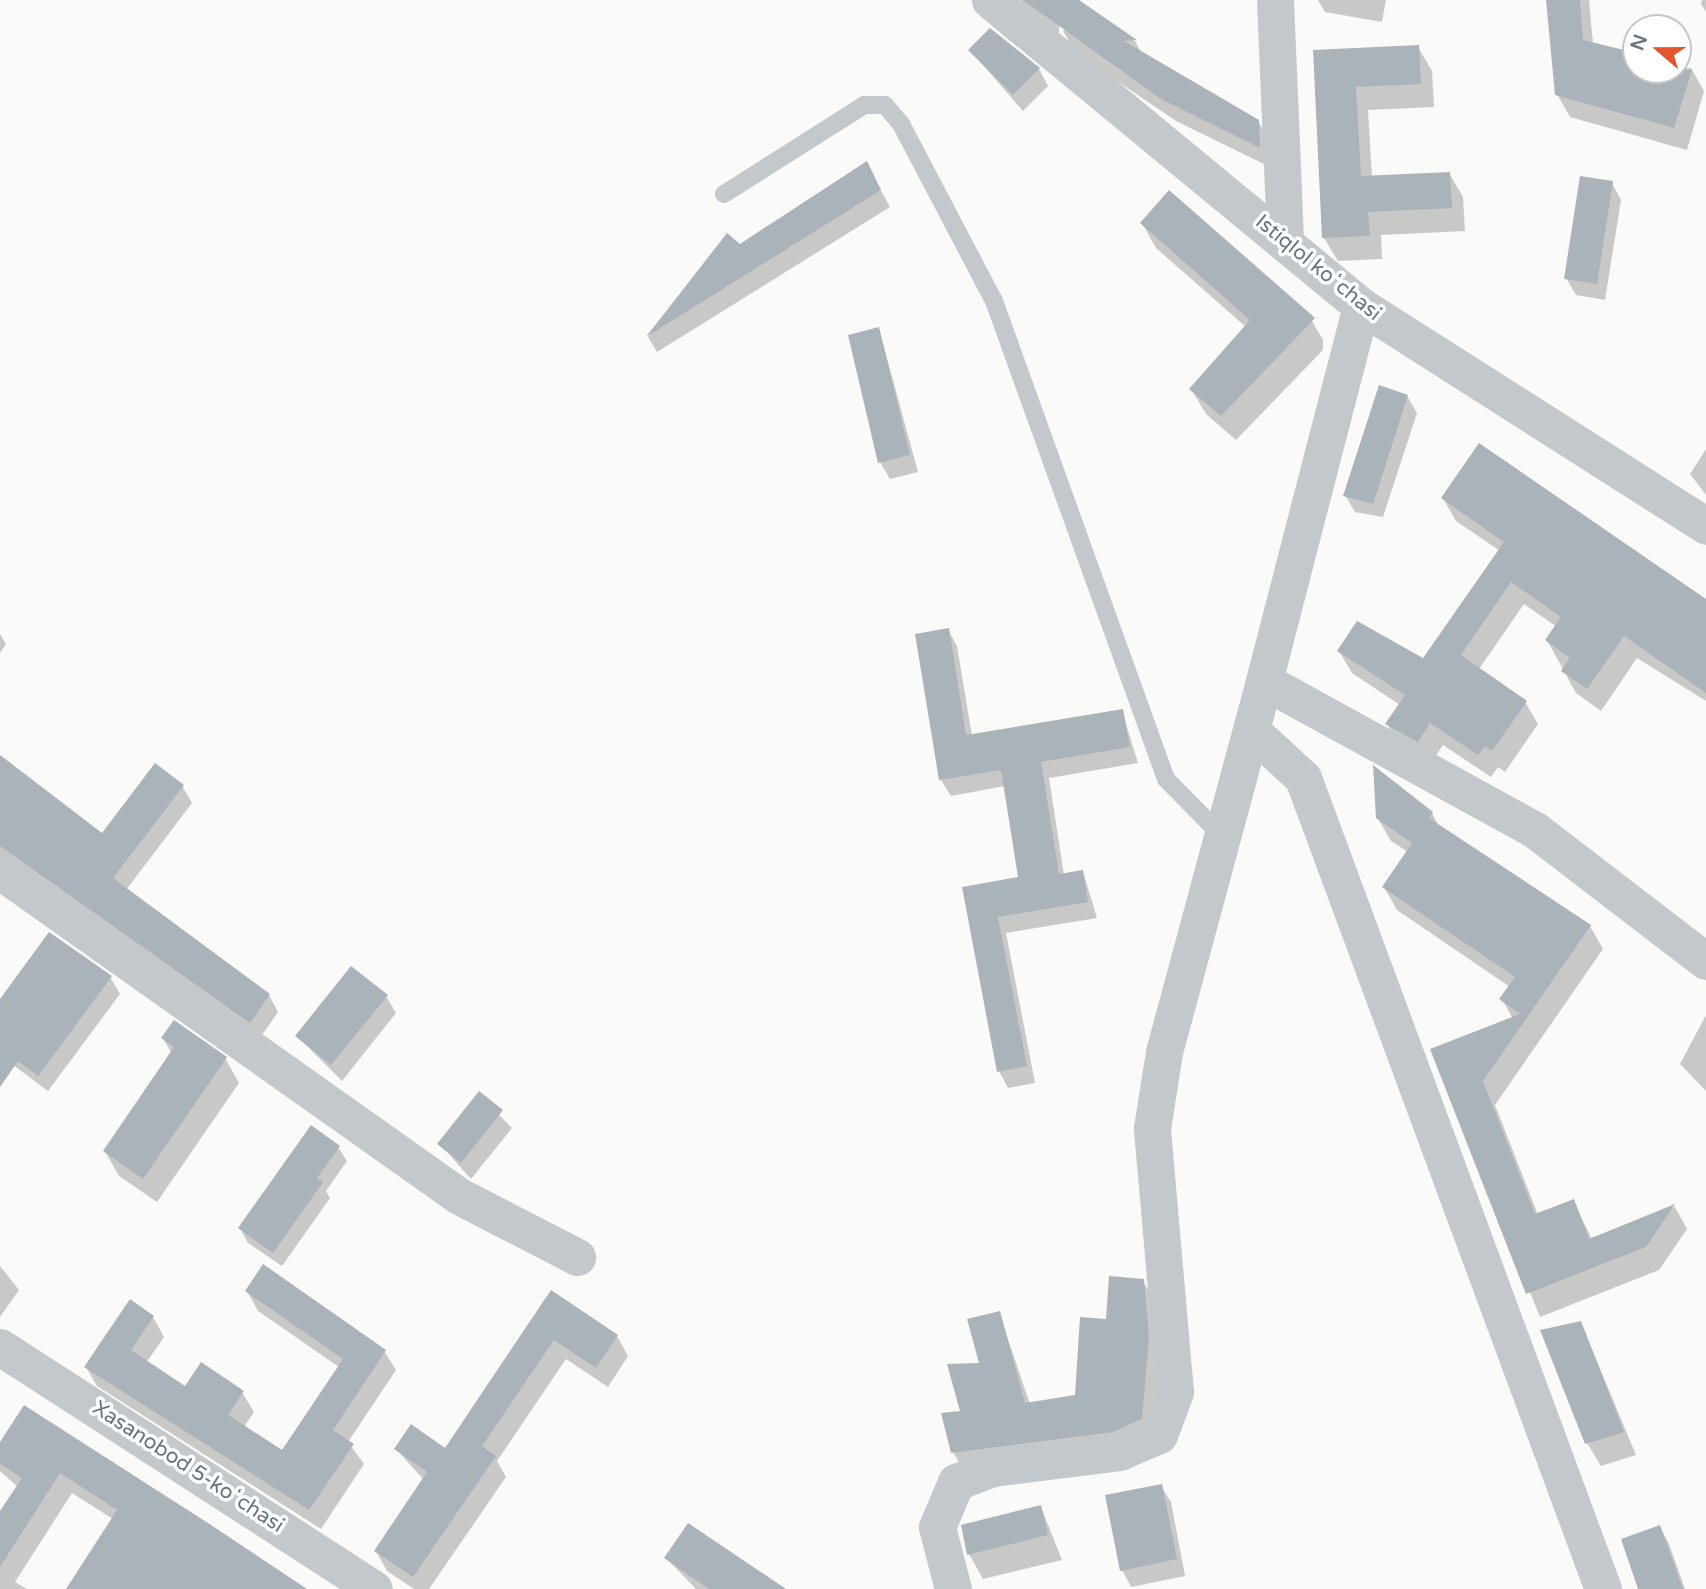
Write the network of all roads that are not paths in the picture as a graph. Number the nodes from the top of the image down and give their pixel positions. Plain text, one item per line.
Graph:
1 (990, 0) edge
2 (1275, 0) edge
3 (724, 194) dead end
4 (1285, 243) junction
5 (1361, 306) junction
6 (1706, 526) edge
7 (1264, 681) junction
8 (1251, 730) junction
9 (1222, 836) junction
10 (0, 871) edge
11 (1706, 961) edge
12 (577, 1257) dead end
13 (0, 1347) edge
14 (374, 1589) edge
15 (953, 1589) edge
16 (1603, 1589) edge

1 - 4 street, Istiqlol koʻchasi
2 - 4 street
3 - 9 lane
4 - 5 street, Istiqlol koʻchasi
5 - 6 street, Istiqlol koʻchasi
5 - 7 street
7 - 8 street
7 - 11 street
8 - 9 street
8 - 16 street
9 - 15 street
10 - 12 street
13 - 14 street, Xasanobod 5-koʻchasi

